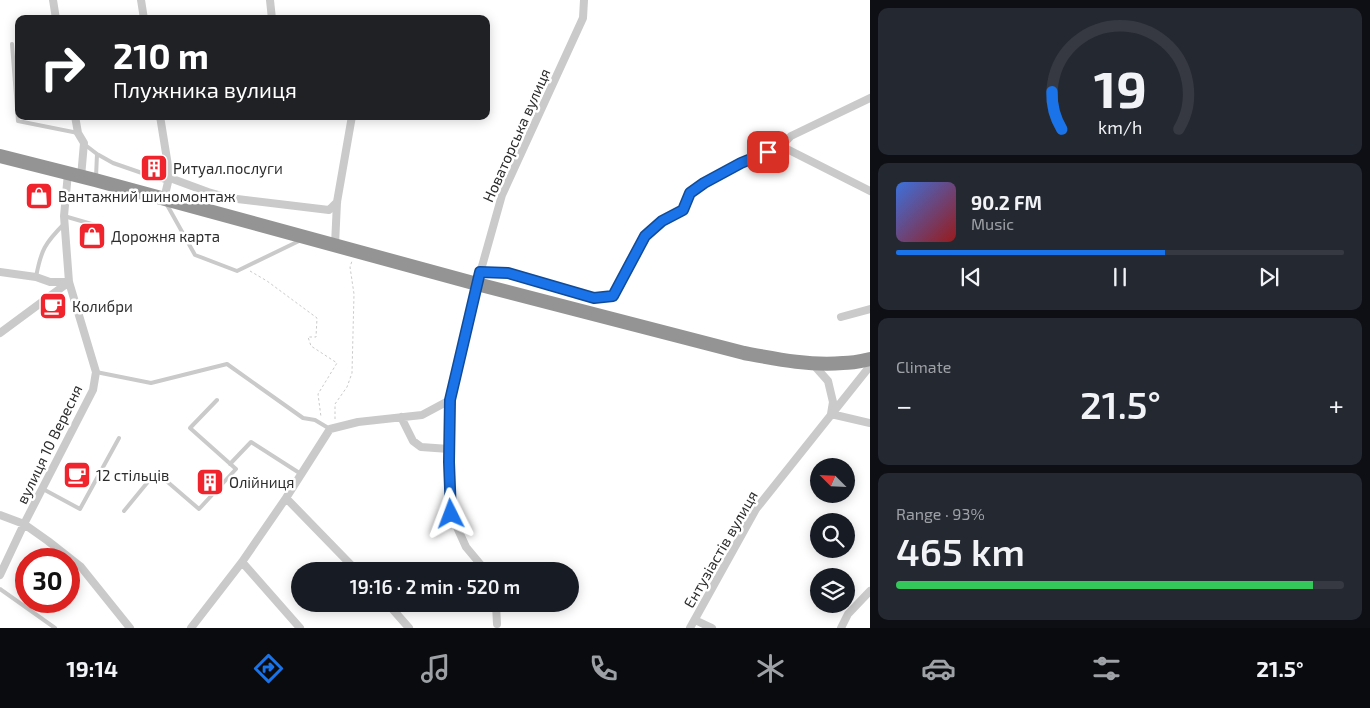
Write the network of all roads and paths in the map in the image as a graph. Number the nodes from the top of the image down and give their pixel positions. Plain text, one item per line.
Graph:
1 (53, 0) edge
2 (141, 0) edge
3 (270, 0) edge
4 (584, 0) edge
5 (55, 15) edge
6 (143, 15) edge
7 (272, 15) edge
8 (12, 44) dead end
9 (15, 82) edge
10 (870, 98) edge
11 (18, 120) edge
12 (76, 120) edge
13 (161, 120) edge
14 (351, 120) edge
15 (78, 133) junction
16 (84, 143) junction
17 (780, 146) junction
18 (97, 154) junction
19 (0, 156) edge
20 (74, 175) junction
21 (95, 180) junction
22 (169, 180) junction
23 (870, 190) edge
24 (208, 192) junction
25 (164, 199) junction
26 (337, 202) junction
27 (201, 209) junction
28 (64, 220) junction
29 (102, 228) dead end
30 (306, 237) junction
31 (335, 245) junction
32 (352, 260) dead end
33 (245, 268) junction
34 (0, 272) edge
35 (36, 278) junction
36 (478, 278) junction
37 (69, 282) junction
38 (870, 309) edge
39 (841, 317) dead end
40 (0, 333) edge
41 (870, 359) edge
42 (812, 363) junction
43 (870, 366) edge
44 (96, 372) junction
45 (217, 400) dead end
46 (450, 400) junction
47 (831, 414) junction
48 (401, 418) junction
49 (870, 423) edge
50 (322, 424) junction
51 (333, 428) junction
52 (119, 438) dead end
53 (449, 449) junction
54 (230, 464) junction
55 (301, 474) junction
56 (42, 489) junction
57 (286, 498) junction
58 (124, 511) dead end
59 (0, 516) edge
60 (24, 524) junction
61 (242, 562) junction
62 (348, 562) edge
63 (478, 562) edge
64 (0, 575) edge
65 (0, 589) edge
66 (870, 591) edge
67 (395, 612) edge
68 (496, 612) edge
69 (695, 620) junction
70 (497, 624) dead end
71 (55, 628) edge
72 (130, 628) edge
73 (191, 628) edge
74 (300, 628) edge
75 (409, 628) edge
76 (690, 628) edge
77 (712, 628) edge
78 (842, 628) edge

1 - 5 street
2 - 6 street
3 - 7 street
4 - 36 street, Новаторська вулиця
8 - 9 lane
10 - 17 street
11 - 15 lane
12 - 15 street
13 - 22 street
14 - 26 street
15 - 16 street
16 - 18 lane
16 - 20 street, вулиця 10 Вересня
17 - 23 street
17 - 36 street
18 - 21 lane
18 - 22 lane
19 - 20 highway
20 - 21 highway
20 - 28 street, вулиця 10 Вересня
21 - 25 highway
22 - 24 street
22 - 25 street
24 - 26 street
24 - 27 street
25 - 27 highway
25 - 33 lane
26 - 31 street
27 - 30 highway
28 - 29 lane
28 - 35 lane
28 - 37 street, вулиця 10 Вересня
30 - 31 highway
30 - 33 lane
31 - 36 highway
32 - 51 path
33 - 50 path
34 - 35 street
35 - 37 street
36 - 42 highway
36 - 46 street, Новаторська вулиця
37 - 40 street
37 - 44 street, вулиця 10 Вересня
38 - 39 street
41 - 42 highway
42 - 47 street
43 - 47 street, Ентузіастів вулиця
44 - 50 lane
44 - 56 street, вулиця 10 Вересня
45 - 54 lane
46 - 48 street
46 - 53 street, Новаторська вулиця
47 - 49 street
47 - 69 street, Ентузіастів вулиця
48 - 51 street
48 - 53 street
50 - 51 lane
51 - 55 street
52 - 56 lane
53 - 63 street, Новаторська вулиця
54 - 55 lane
54 - 58 lane
55 - 57 street
56 - 60 street, вулиця 10 Вересня
57 - 61 street
57 - 62 street
59 - 60 street
60 - 64 street, вулиця 10 Вересня
60 - 72 street
61 - 73 street
61 - 74 street
65 - 71 lane
66 - 78 street
67 - 75 street
68 - 70 street
69 - 76 street, Ентузіастів вулиця
69 - 77 street

